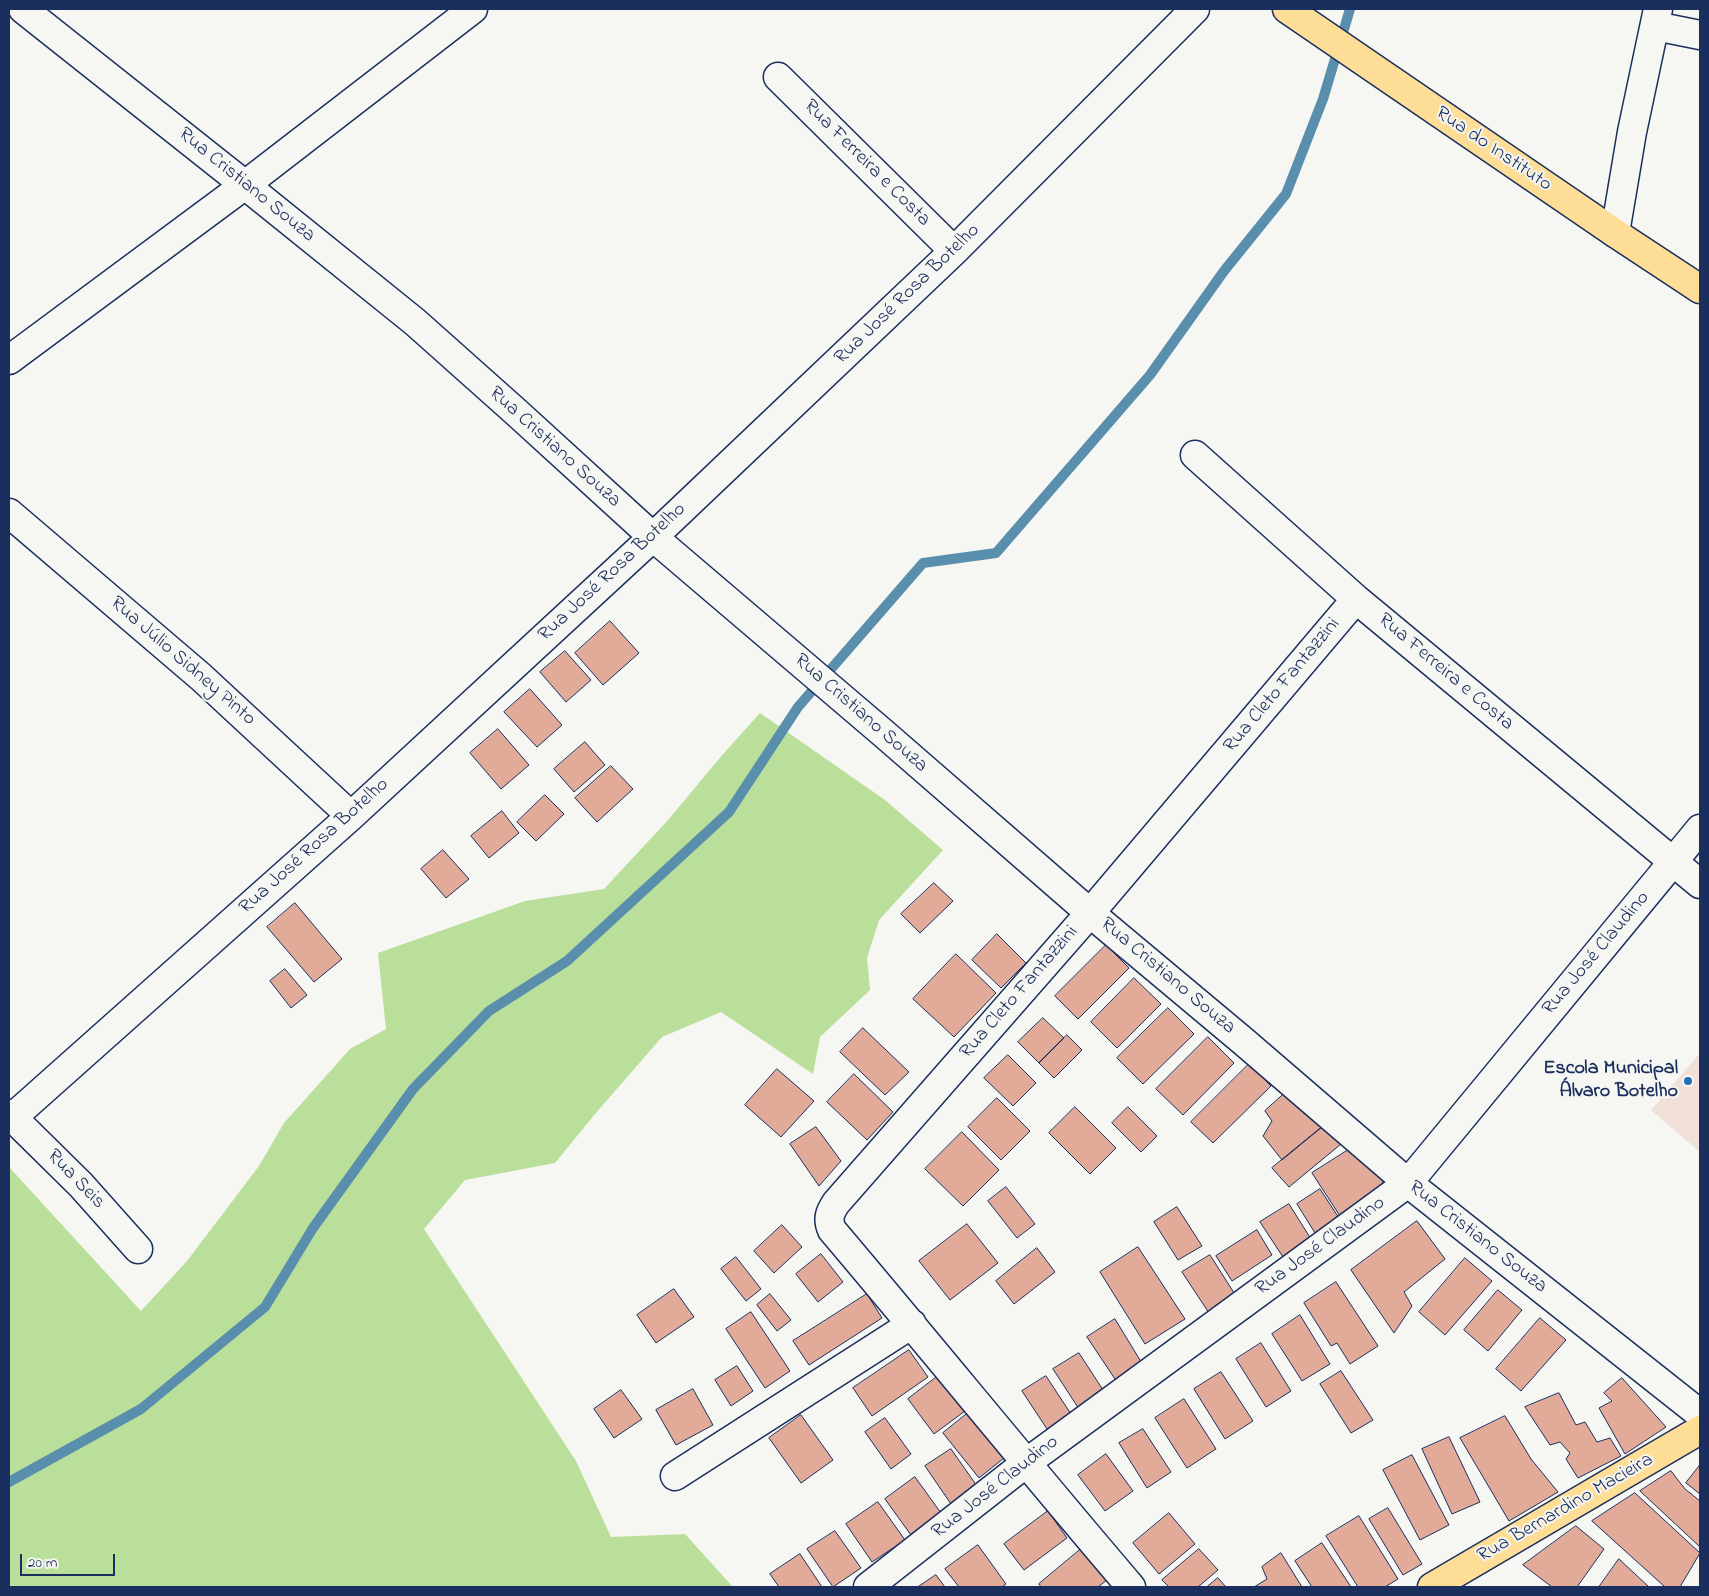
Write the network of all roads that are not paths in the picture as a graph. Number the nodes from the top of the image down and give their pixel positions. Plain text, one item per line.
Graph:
1 (23, 9) edge
2 (473, 9) edge
3 (1195, 9) edge
4 (1301, 13) edge
5 (1656, 17) edge
6 (1700, 35) edge
7 (778, 77) dead end
8 (245, 185) junction
9 (1615, 233) junction
10 (954, 251) junction
11 (1700, 289) edge
12 (9, 360) edge
13 (1195, 455) dead end
14 (9, 514) edge
15 (653, 537) junction
16 (1356, 599) junction
17 (351, 816) junction
18 (1700, 829) edge
19 (1673, 862) junction
20 (1700, 884) edge
21 (1090, 913) junction
22 (11, 1115) edge
23 (1408, 1183) junction
24 (138, 1249) dead end
25 (912, 1324) junction
26 (1700, 1414) edge
27 (1700, 1430) edge
28 (1026, 1463) junction
29 (675, 1476) dead end
30 (868, 1587) edge
31 (1131, 1587) edge
32 (1432, 1587) edge

1 - 8 street, Rua Cristiano Souza
2 - 8 street
3 - 10 street, Rua José Rosa Botelho
4 - 9 main road, Rua do Instituto
5 - 6 street
5 - 9 street
7 - 10 street, Rua Ferreira e Costa
8 - 12 street
8 - 15 street, Rua Cristiano Souza
9 - 11 main road, Rua do Instituto
10 - 15 street, Rua José Rosa Botelho
13 - 16 street, Rua Ferreira e Costa
14 - 17 street, Rua Júlio Sidney Pinto
15 - 17 street, Rua José Rosa Botelho
15 - 21 street, Rua Cristiano Souza
16 - 19 street, Rua Ferreira e Costa
16 - 21 street, Rua Cleto Fantazzini
17 - 22 street, Rua José Rosa Botelho
18 - 19 street, Rua José Claudino
19 - 20 street, Rua Ferreira e Costa
19 - 23 street, Rua José Claudino
21 - 23 street, Rua Cristiano Souza
21 - 25 street, Rua Cleto Fantazzini
22 - 24 street, Rua Seis
23 - 26 street, Rua Cristiano Souza
23 - 28 street, Rua José Claudino
25 - 28 street
25 - 29 street
27 - 32 main road, Rua Bernardino Macieira
28 - 30 street, Rua José Claudino
28 - 31 street

